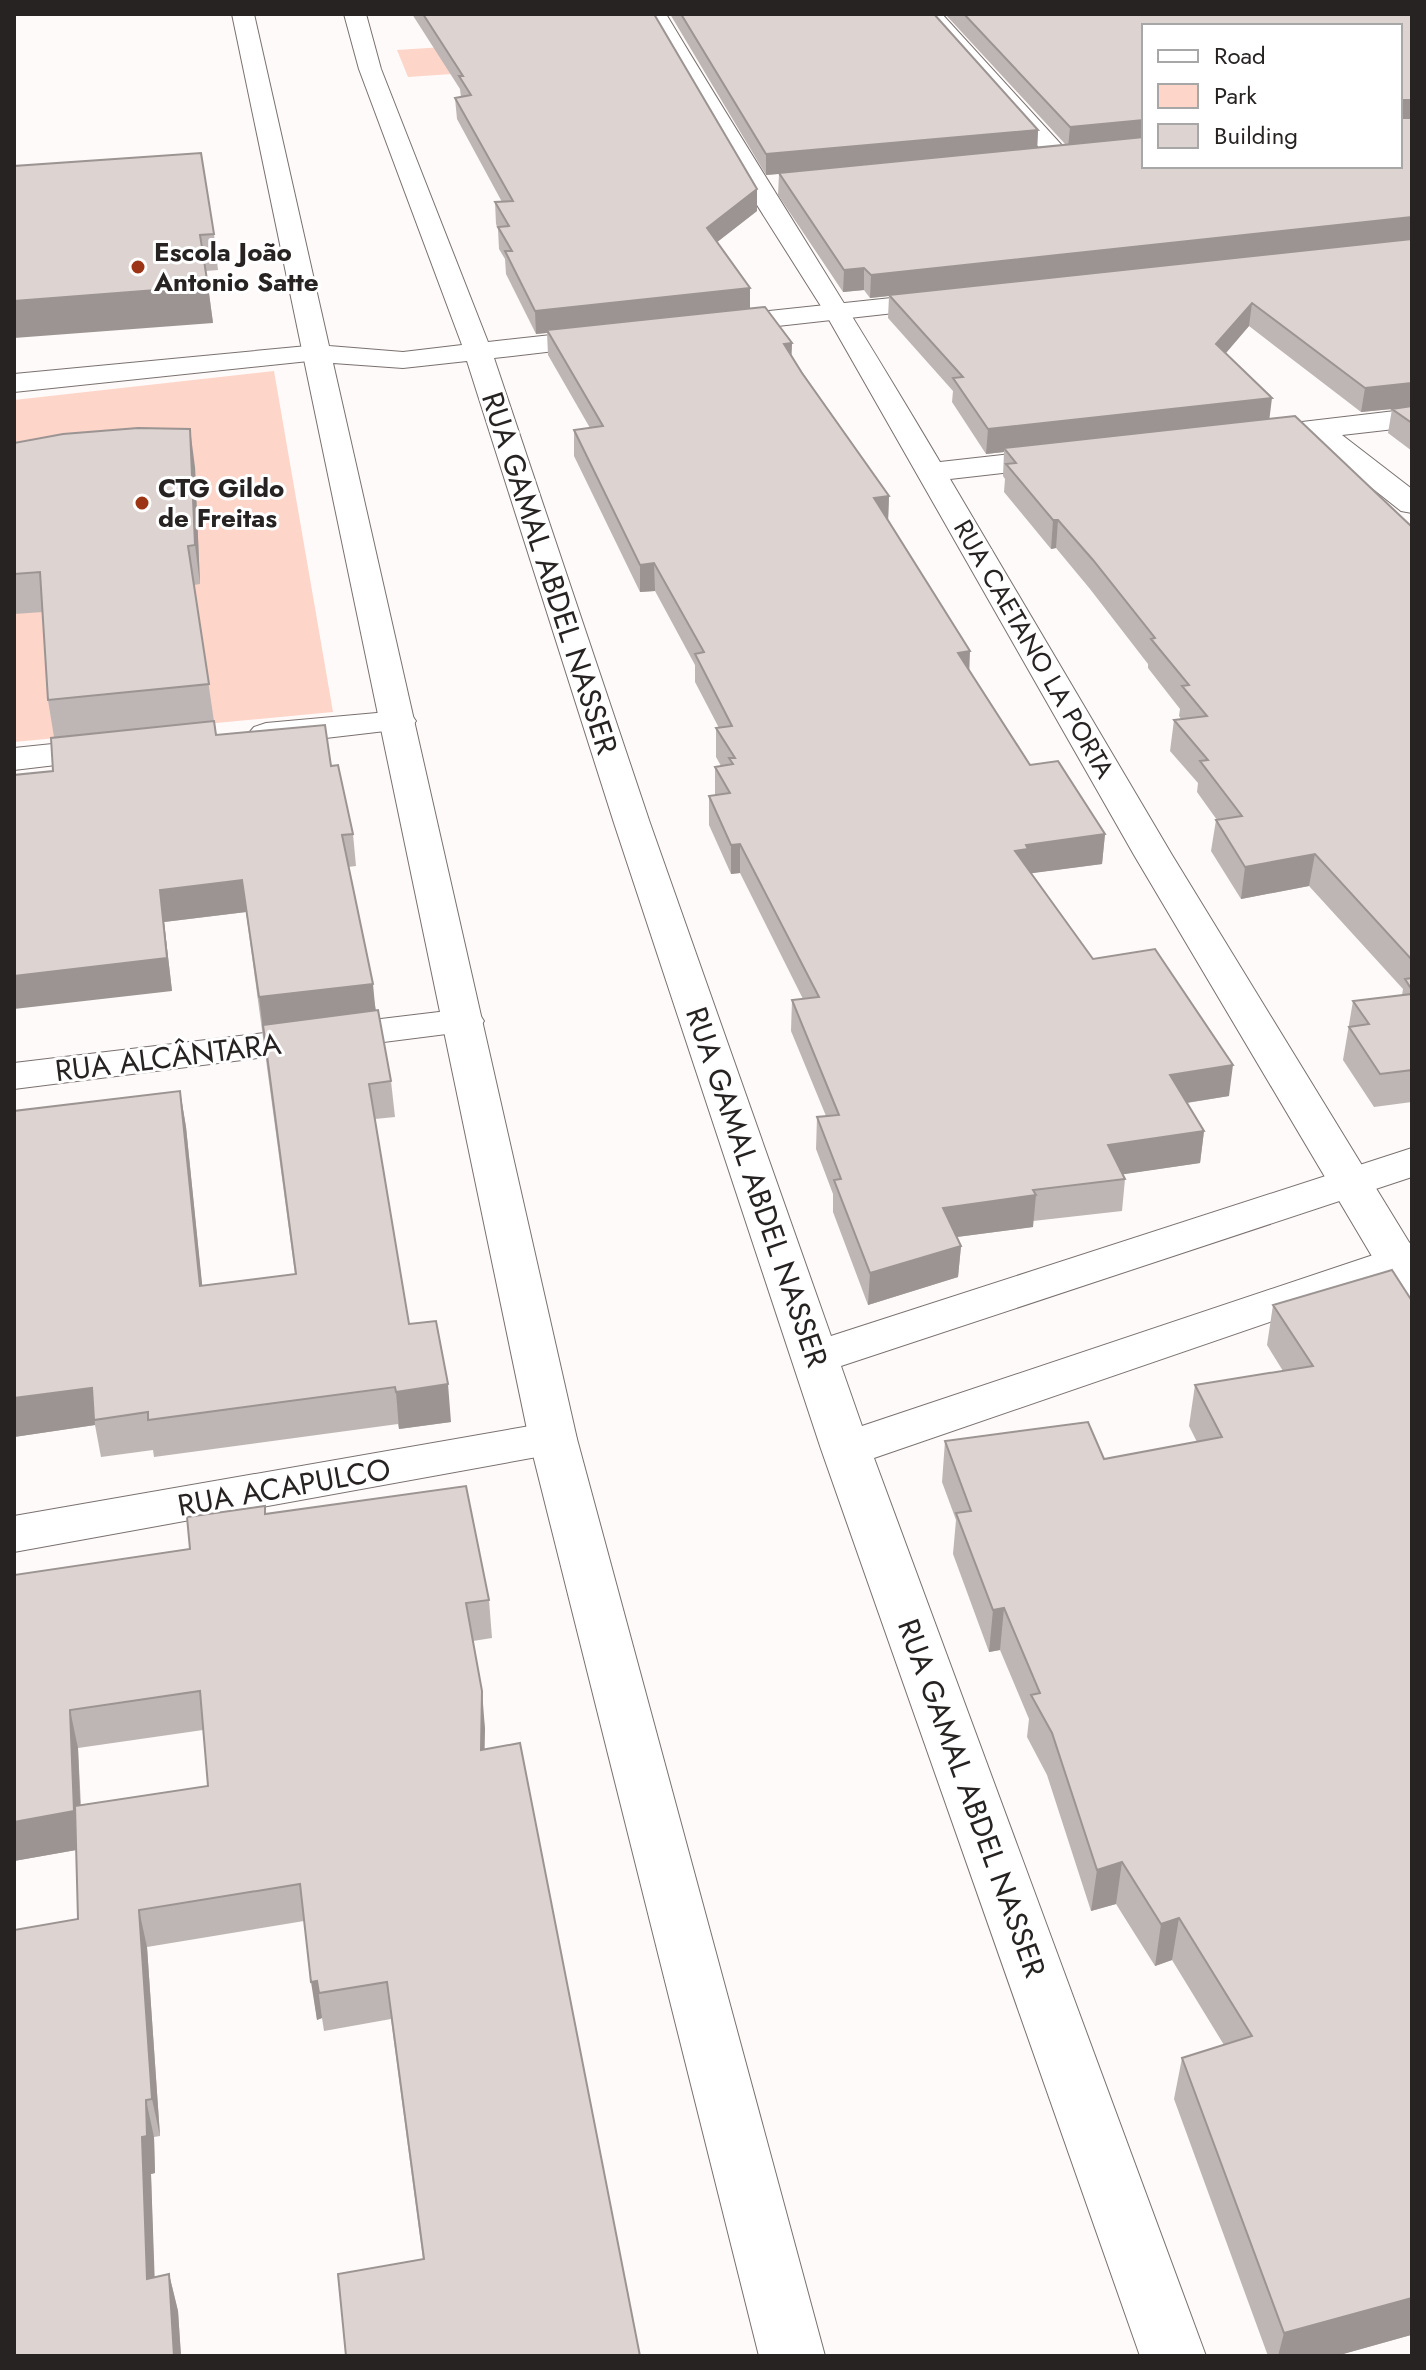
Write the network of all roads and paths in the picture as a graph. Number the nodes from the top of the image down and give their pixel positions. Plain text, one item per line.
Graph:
1 (243, 14) edge
2 (355, 14) edge
3 (655, 14) edge
4 (930, 14) edge
5 (1088, 155) edge
6 (1060, 157) junction
7 (1029, 160) edge
8 (978, 297) edge
9 (838, 311) junction
10 (681, 329) edge
11 (634, 334) edge
12 (478, 352) junction
13 (318, 353) junction
14 (14, 383) edge
15 (1412, 418) edge
16 (1316, 429) junction
17 (1224, 440) edge
18 (1085, 455) edge
19 (931, 472) junction
20 (1412, 504) edge
21 (399, 721) junction
22 (229, 738) edge
23 (137, 747) edge
24 (14, 759) edge
25 (464, 1021) junction
26 (14, 1076) edge
27 (1412, 1162) edge
28 (1347, 1181) junction
29 (1407, 1268) edge
30 (815, 1358) junction
31 (553, 1439) junction
32 (846, 1449) junction
33 (14, 1534) edge
34 (792, 2356) edge
35 (1173, 2356) edge

1 - 13 street
2 - 12 street, RUA GAMAL ABDEL NASSER
3 - 9 street, RUA CAETANO LA PORTA
4 - 6 street
5 - 6 street
6 - 7 street
8 - 9 street
9 - 10 street
9 - 19 street, RUA CAETANO LA PORTA
11 - 12 street
12 - 13 street
12 - 30 street, RUA GAMAL ABDEL NASSER
13 - 14 street
13 - 21 street
15 - 16 street
16 - 17 street
16 - 20 street
18 - 19 street
19 - 28 street, RUA CAETANO LA PORTA
21 - 22 street
21 - 25 street
23 - 24 street
25 - 26 street, RUA ALCÂNTARA
25 - 31 street
27 - 28 street
28 - 29 street, RUA CAETANO LA PORTA
28 - 30 street
29 - 32 street
30 - 32 street, RUA GAMAL ABDEL NASSER
31 - 33 street, RUA ACAPULCO
31 - 34 street
32 - 35 street, RUA GAMAL ABDEL NASSER

